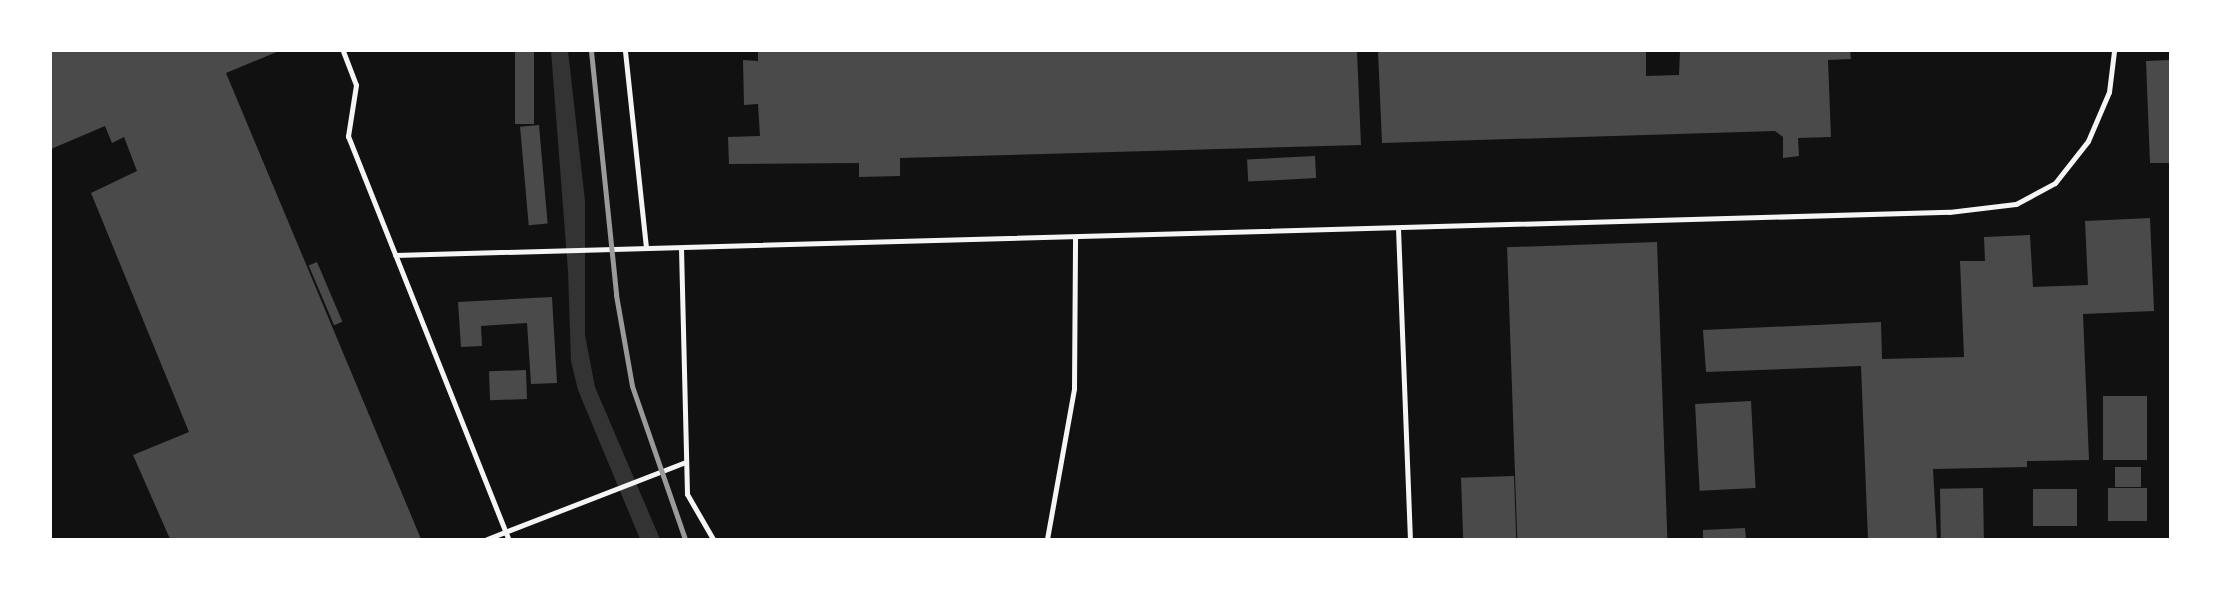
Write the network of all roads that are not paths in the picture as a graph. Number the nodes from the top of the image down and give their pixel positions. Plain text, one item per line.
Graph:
1 (343, 51) edge
2 (625, 51) edge
3 (2114, 51) edge
4 (1398, 228) junction
5 (1075, 237) junction
6 (646, 248) junction
7 (681, 248) junction
8 (395, 255) junction
9 (686, 462) junction
10 (505, 531) junction
11 (486, 539) edge
12 (508, 539) edge
13 (713, 539) edge
14 (1047, 539) edge
15 (1410, 539) edge

1 - 8 lane
2 - 6 lane
3 - 4 lane
4 - 5 lane
4 - 15 lane
5 - 7 lane
5 - 14 lane
6 - 7 lane
6 - 8 lane
7 - 9 lane
8 - 10 lane
9 - 10 lane
9 - 13 lane
10 - 11 lane
10 - 12 lane

